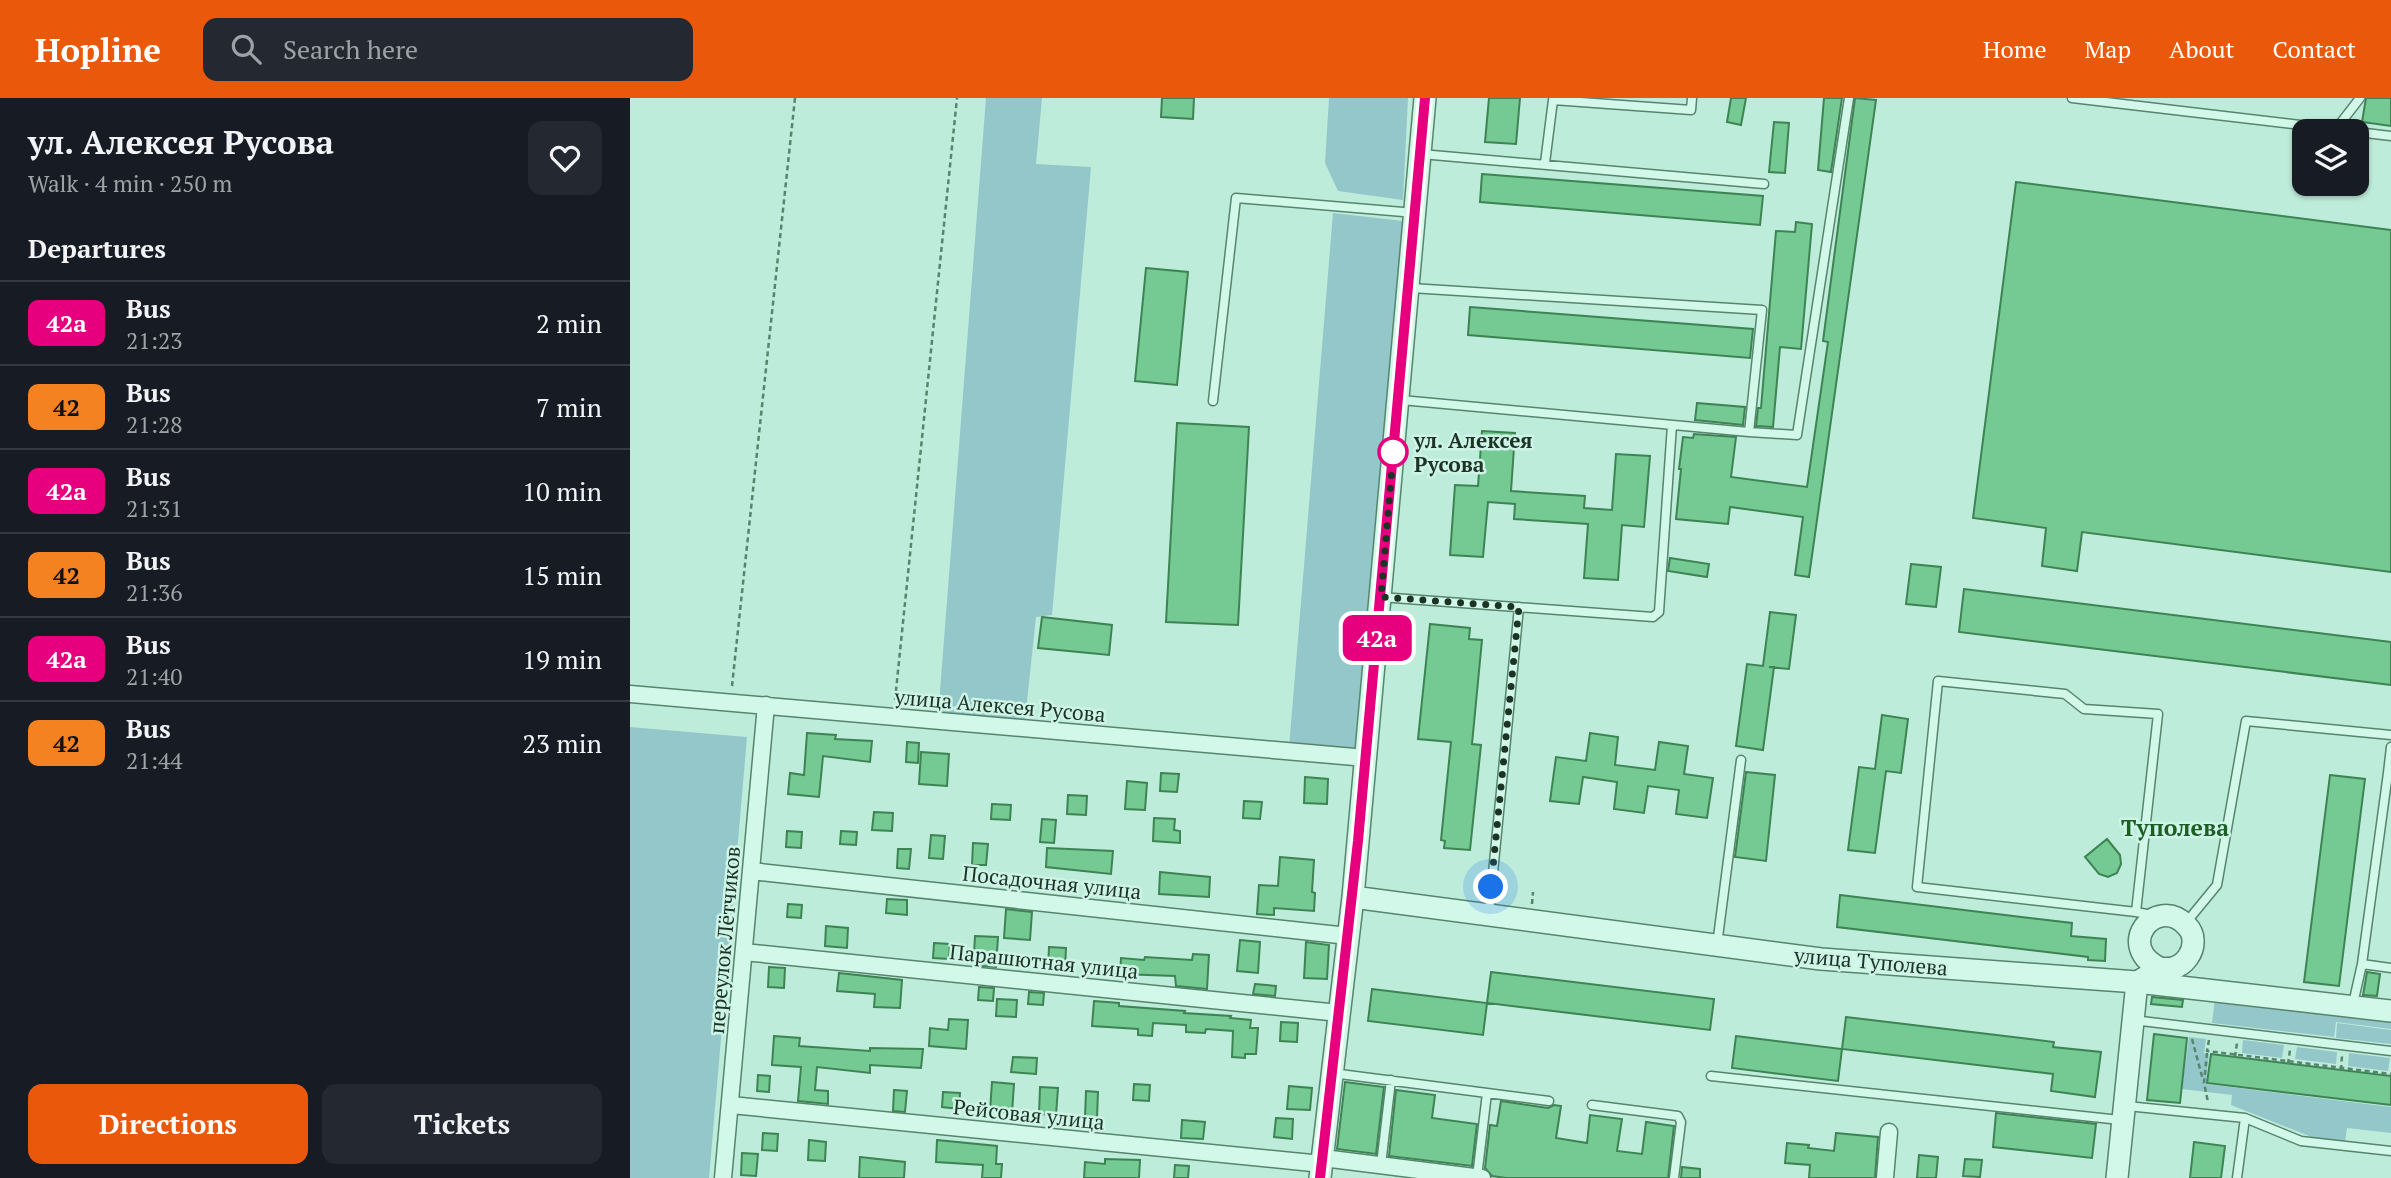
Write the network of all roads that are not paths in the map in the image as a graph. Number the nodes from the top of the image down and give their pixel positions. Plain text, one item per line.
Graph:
1 (1425, 98) edge
2 (1692, 98) edge
3 (1849, 98) edge
4 (2072, 98) edge
5 (2360, 98) edge
6 (2344, 119) edge
7 (2292, 125) edge
8 (2369, 133) edge
9 (2391, 136) edge
10 (1420, 154) junction
11 (1545, 163) junction
12 (1764, 184) dead end
13 (1415, 213) junction
14 (1408, 288) junction
15 (1398, 400) junction
16 (1213, 401) dead end
17 (1672, 425) junction
18 (1749, 432) junction
19 (1381, 597) junction
20 (1519, 607) junction
21 (630, 694) edge
22 (766, 705) junction
23 (2391, 735) edge
24 (2391, 747) edge
25 (1366, 758) junction
26 (1741, 760) dead end
27 (2390, 773) edge
28 (751, 871) junction
29 (1353, 897) junction
30 (2136, 912) junction
31 (1489, 915) junction
32 (2158, 916) junction
33 (2185, 924) junction
34 (1348, 936) junction
35 (1717, 945) junction
36 (744, 952) junction
37 (2362, 964) junction
38 (2391, 968) edge
39 (2162, 969) junction
40 (2137, 982) junction
41 (2352, 1006) junction
42 (2391, 1011) edge
43 (1339, 1013) junction
44 (2133, 1020) junction
45 (2391, 1051) edge
46 (1332, 1073) junction
47 (1711, 1076) dead end
48 (1391, 1080) junction
49 (1487, 1093) junction
50 (1549, 1101) dead end
51 (731, 1105) junction
52 (1592, 1105) dead end
53 (2123, 1113) junction
54 (2245, 1118) junction
55 (1889, 1132) dead end
56 (2391, 1151) edge
57 (1381, 1165) junction
58 (1322, 1166) edge
59 (723, 1178) edge
60 (1480, 1178) edge
61 (1674, 1178) edge
62 (1885, 1178) edge
63 (2117, 1178) edge
64 (2237, 1178) edge

1 - 10 street
2 - 11 lane
3 - 18 lane
4 - 7 lane
5 - 6 lane
8 - 9 lane
10 - 11 lane
10 - 13 street
11 - 12 lane
13 - 14 street
13 - 16 lane
14 - 15 street
14 - 18 lane
15 - 17 lane
15 - 19 street
17 - 18 lane
17 - 20 lane
19 - 20 lane
19 - 25 street
20 - 31 lane
21 - 22 street, улица Алексея Русова
22 - 25 street, улица Алексея Русова
22 - 28 street, переулок Лётчиков
23 - 33 lane
24 - 27 lane
25 - 29 street
26 - 35 lane
27 - 37 lane
28 - 34 street, Посадочная улица
28 - 36 street, переулок Лётчиков
29 - 31 street, улица Туполева
29 - 34 street
30 - 30 lane
30 - 32 lane
31 - 35 street, улица Туполева
32 - 33 street
32 - 39 street
33 - 39 street
34 - 43 street
35 - 40 street, улица Туполева
36 - 43 street, Парашютная улица
36 - 51 street, переулок Лётчиков
37 - 38 lane
37 - 41 lane
39 - 40 street
40 - 41 street, улица Туполева
40 - 44 street
41 - 42 street, улица Туполева
43 - 46 street
44 - 45 lane
44 - 53 street
46 - 48 lane
46 - 58 street
47 - 53 lane
48 - 49 lane
48 - 57 lane
49 - 50 lane
49 - 60 lane
51 - 58 street, Рейсовая улица
51 - 59 street, переулок Лётчиков
52 - 61 lane
53 - 54 lane
53 - 63 street
54 - 56 lane
54 - 64 lane
55 - 62 street
57 - 58 street, Рейсовая улица
57 - 60 street, Рейсовая улица

